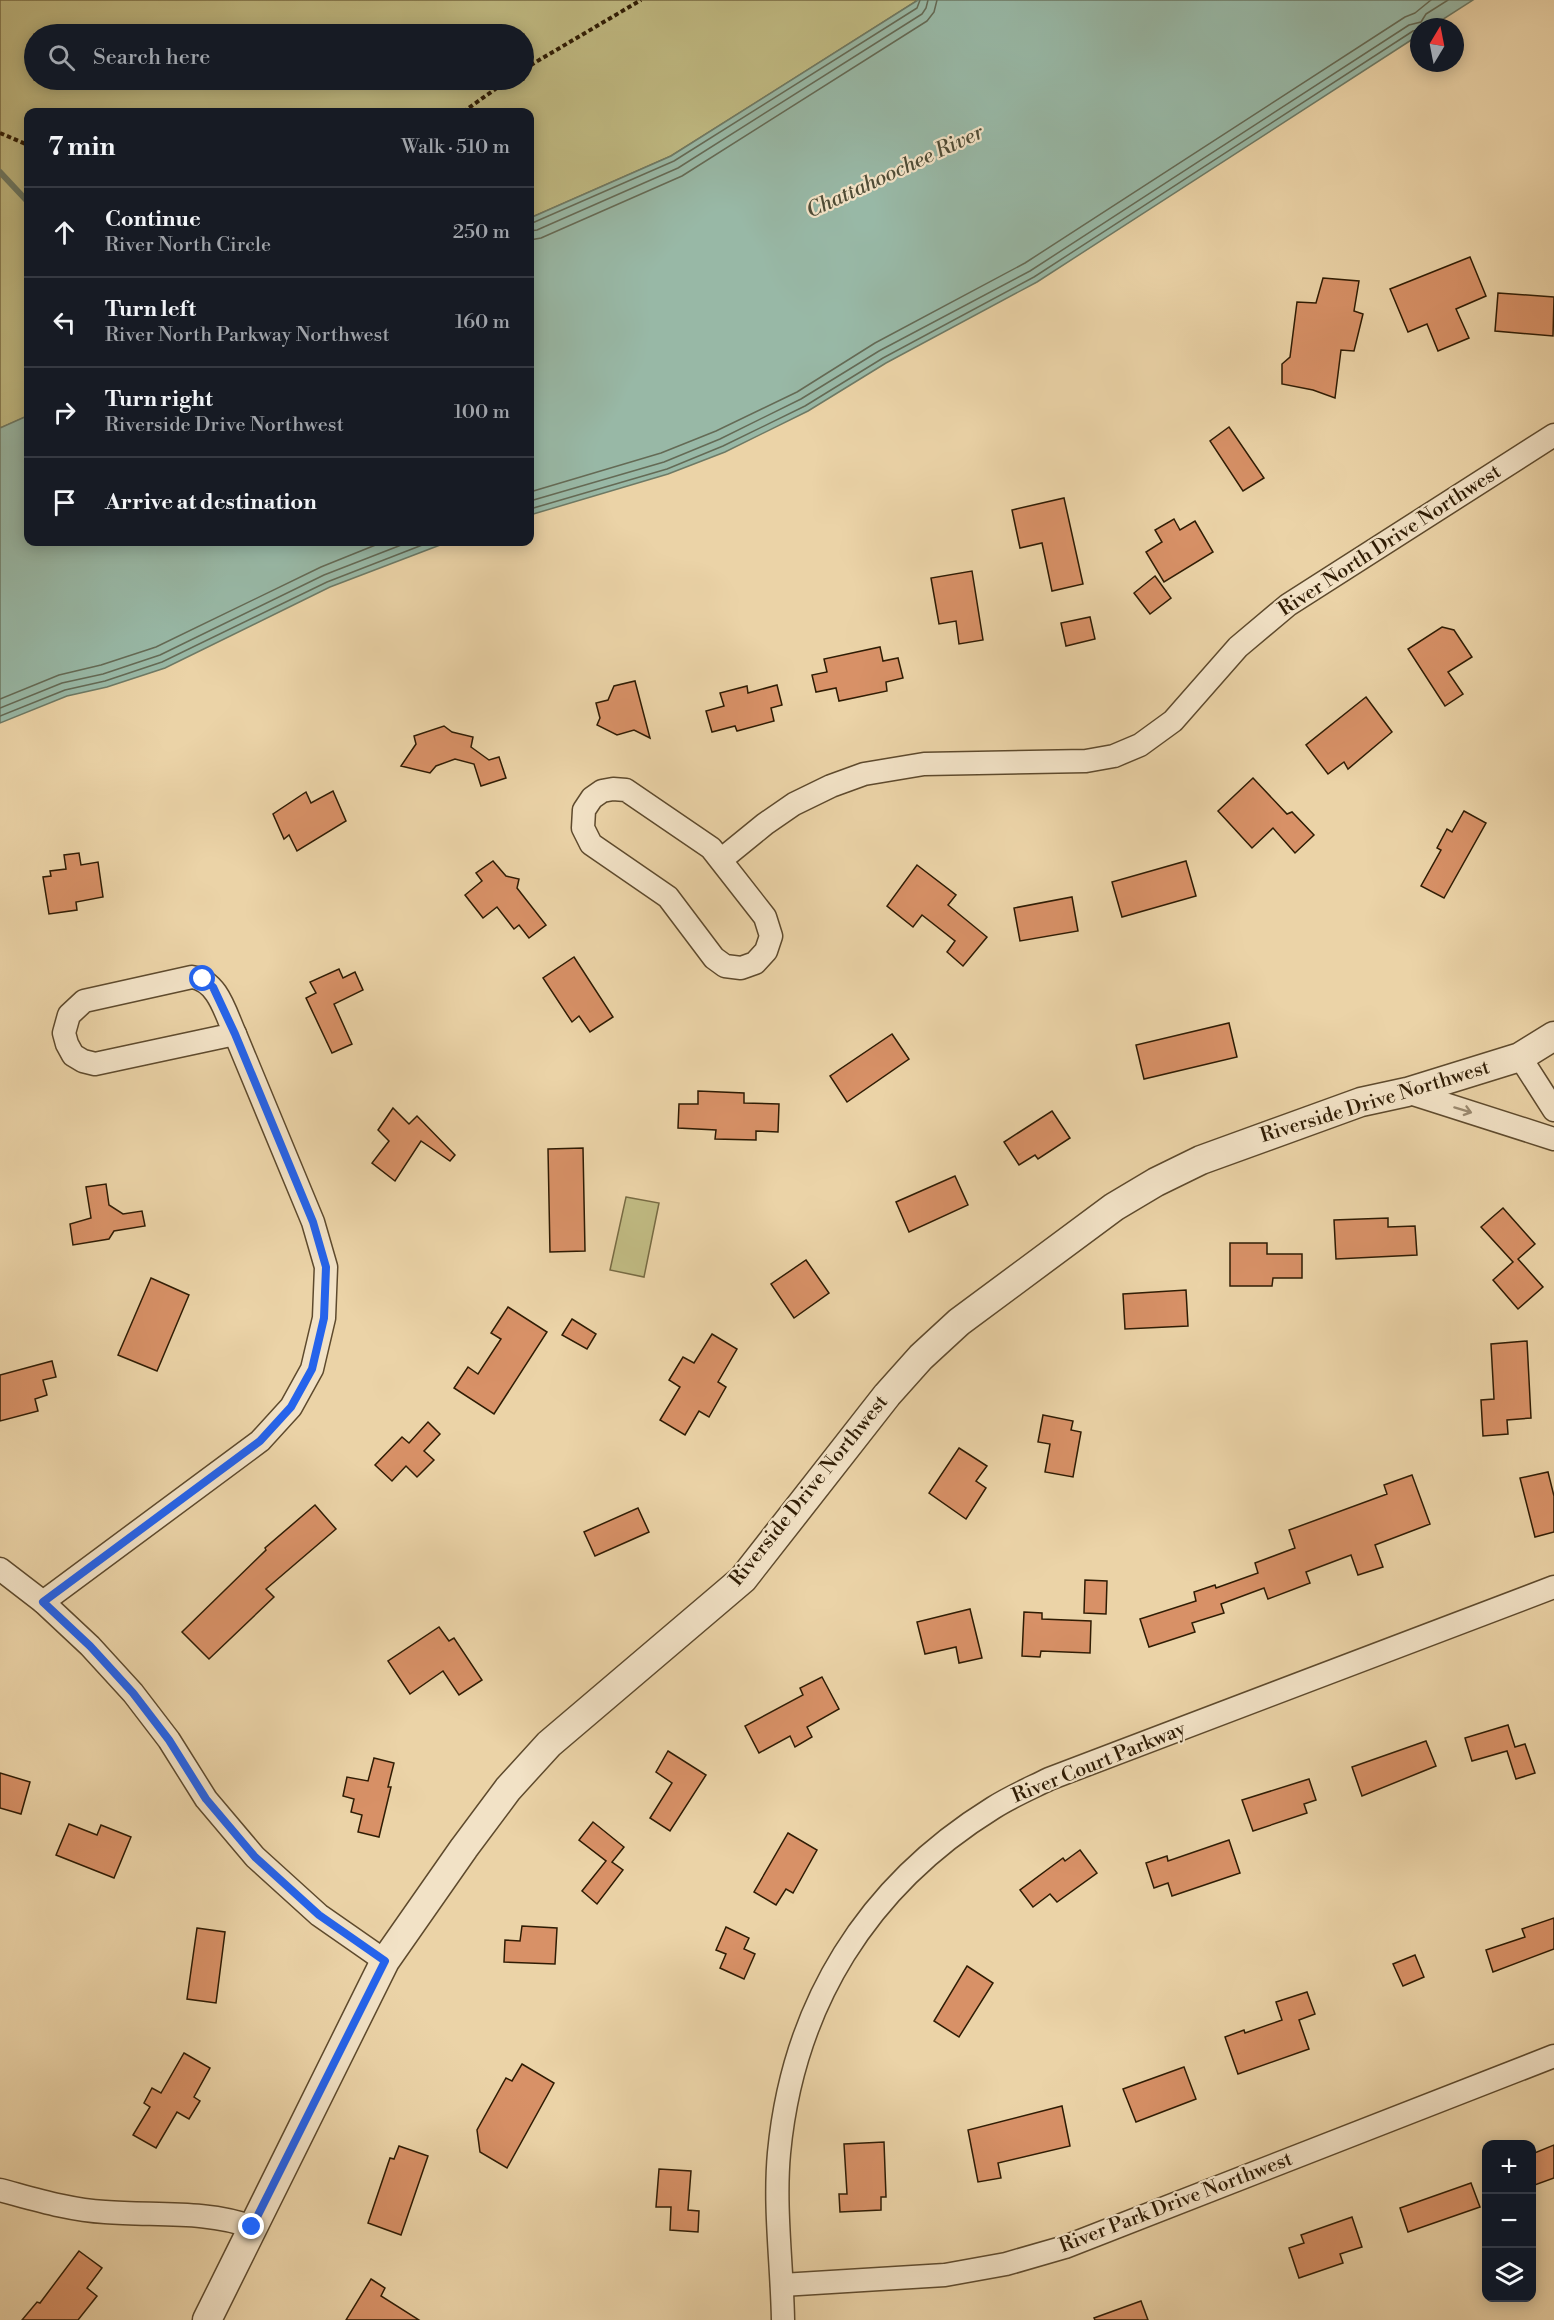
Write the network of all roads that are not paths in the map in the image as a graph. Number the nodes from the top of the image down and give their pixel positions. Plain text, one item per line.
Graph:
1 (1554, 435) edge
2 (722, 859) junction
3 (235, 1034) junction
4 (1554, 1036) edge
5 (1520, 1057) junction
6 (1407, 1092) junction
7 (1554, 1110) edge
8 (1554, 1139) edge
9 (0, 1569) edge
10 (1554, 1587) edge
11 (43, 1602) junction
12 (385, 1961) junction
13 (1554, 2056) edge
14 (0, 2190) edge
15 (252, 2227) junction
16 (782, 2285) junction
17 (207, 2320) edge
18 (783, 2320) edge

1 - 2 street, River North Drive Northwest
2 - 2 street
3 - 3 street
3 - 11 street
4 - 5 street, Riverside Drive Northwest
5 - 6 street, Riverside Drive Northwest
5 - 7 street
6 -> 8 street
6 - 12 street, Riverside Drive Northwest
9 - 11 street
10 - 16 street, River Court Parkway
11 - 12 street
12 - 15 street, Riverside Drive Northwest
13 - 16 street, River Park Drive Northwest
14 - 15 street
15 - 17 street, Riverside Drive Northwest
16 - 18 street, River Court Parkway

